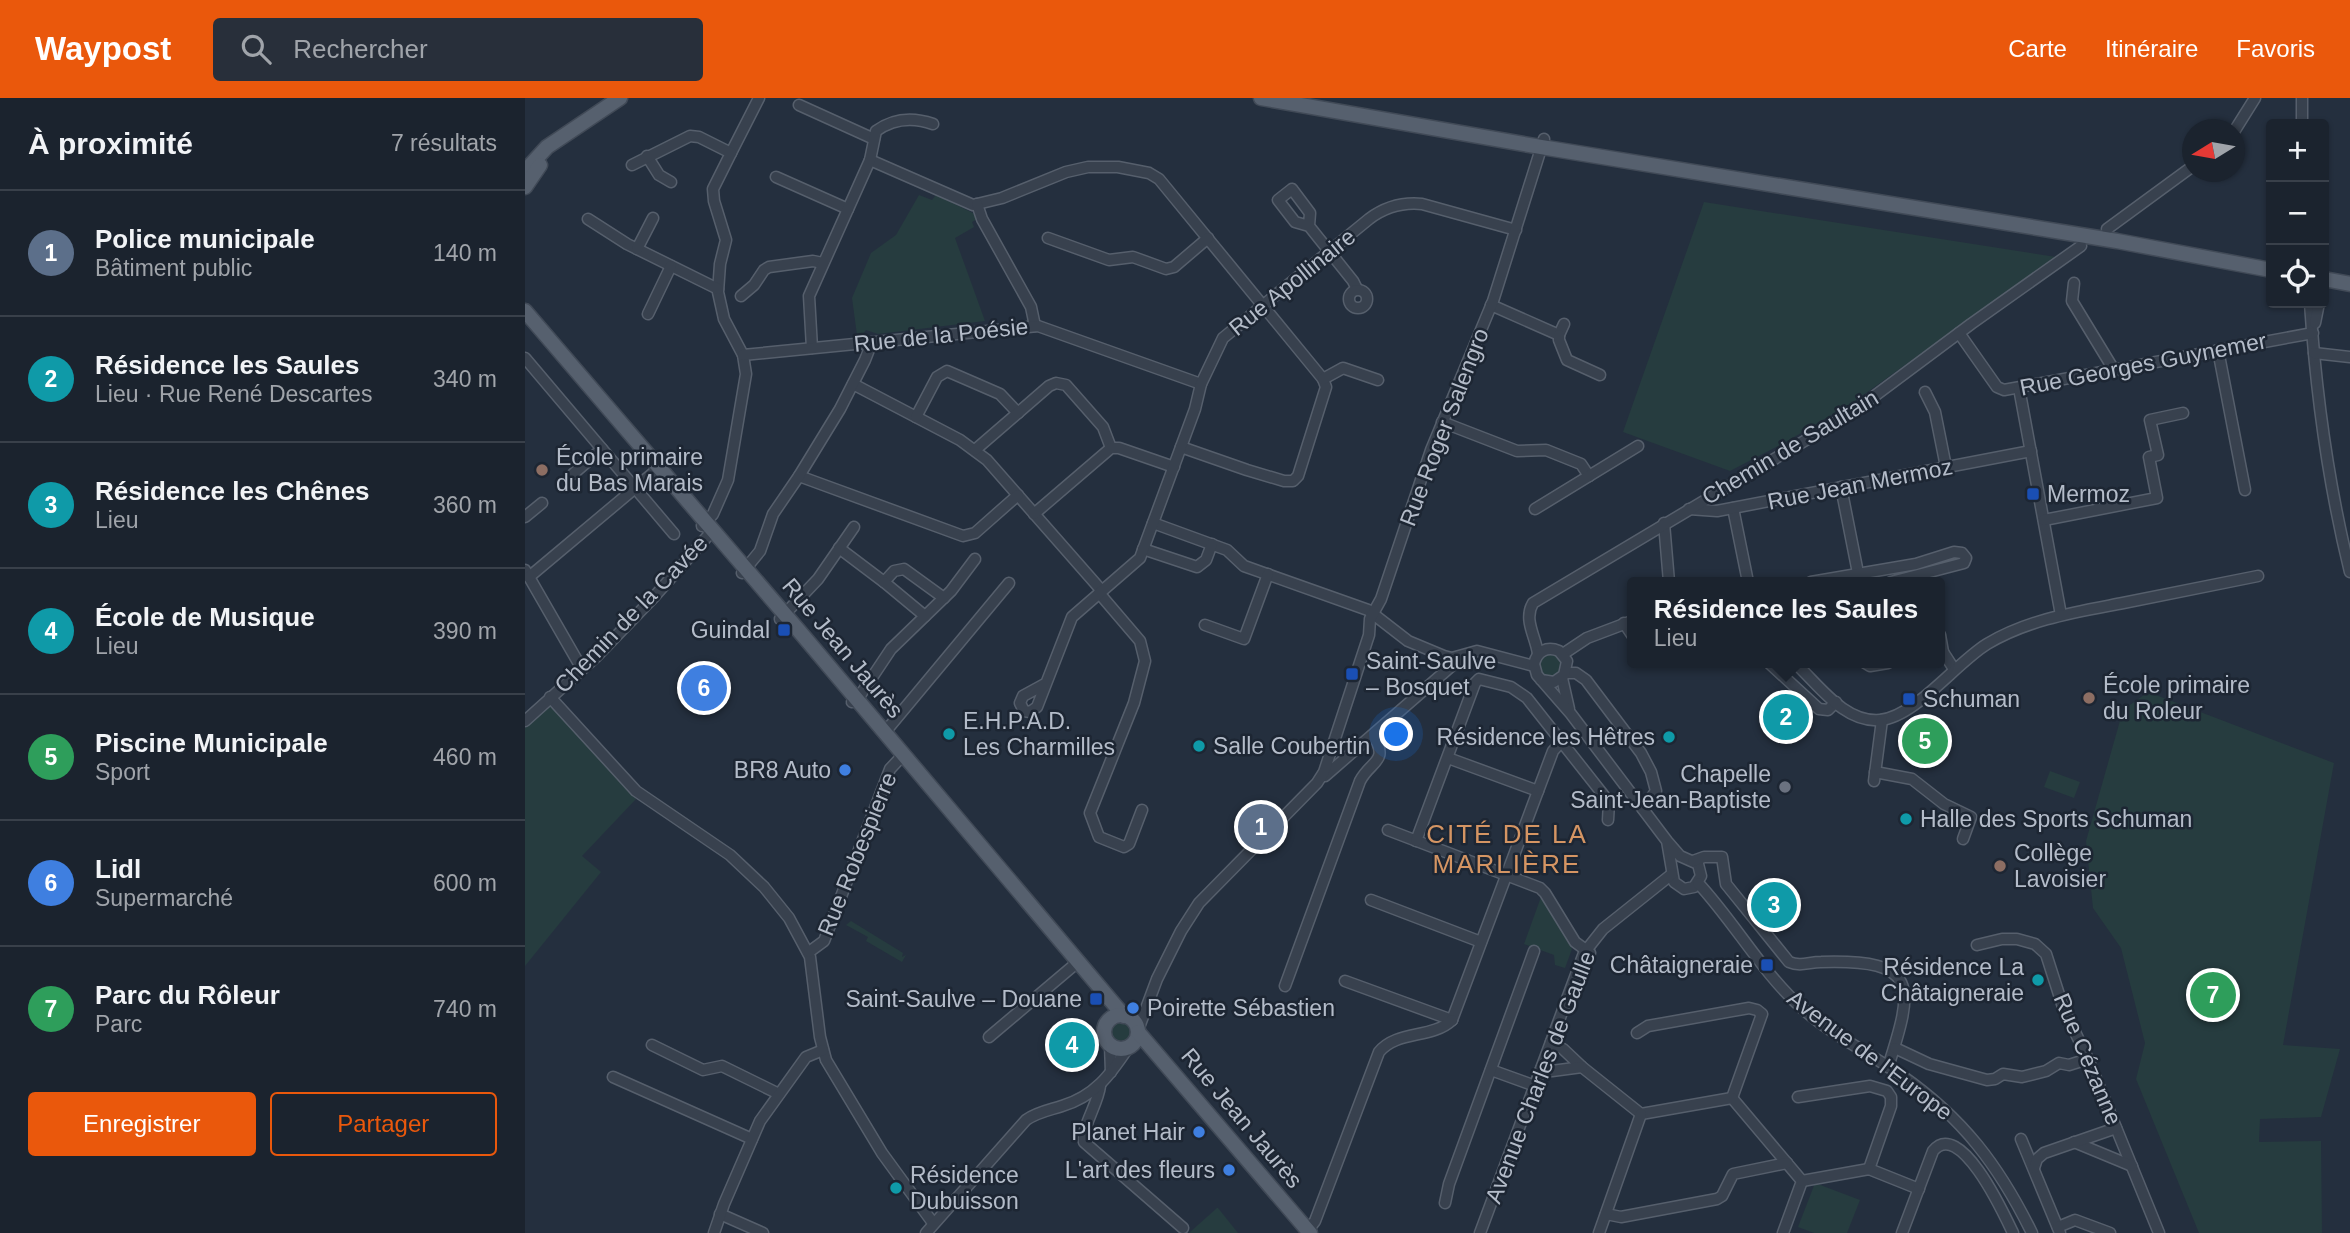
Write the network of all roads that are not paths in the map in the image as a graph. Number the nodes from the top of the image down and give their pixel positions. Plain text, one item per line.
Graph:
1 (620, 98) edge
2 (759, 98) edge
3 (1261, 98) edge
4 (2256, 98) edge
5 (2302, 98) edge
6 (799, 105) dead end
7 (2242, 119) edge
8 (2302, 119) edge
9 (933, 124) dead end
10 (573, 130) junction
11 (874, 139) junction
12 (1542, 143) junction
13 (731, 153) junction
14 (647, 156) junction
15 (870, 160) junction
16 (632, 165) dead end
17 (525, 171) edge
18 (2182, 174) edge
19 (776, 177) dead end
20 (671, 182) dead end
21 (525, 187) edge
22 (977, 204) junction
23 (848, 209) junction
24 (653, 218) dead end
25 (588, 219) dead end
26 (1309, 226) dead end
27 (2107, 229) dead end
28 (1516, 230) junction
29 (1048, 238) dead end
30 (1208, 238) junction
31 (2117, 241) junction
32 (2081, 246) dead end
33 (637, 249) junction
34 (1330, 252) junction
35 (2266, 261) edge
36 (823, 263) junction
37 (671, 266) junction
38 (2266, 269) edge
39 (2329, 272) edge
40 (2350, 276) edge
41 (2329, 280) edge
42 (2074, 283) dead end
43 (2350, 284) edge
44 (717, 289) junction
45 (1357, 289) dead end
46 (741, 296) dead end
47 (1263, 305) junction
48 (1491, 305) junction
49 (2310, 308) edge
50 (2318, 308) edge
51 (525, 311) edge
52 (647, 314) dead end
53 (525, 322) edge
54 (1035, 326) junction
55 (1959, 333) junction
56 (2313, 333) junction
57 (872, 342) junction
58 (812, 348) junction
59 (2218, 350) junction
60 (2314, 353) junction
61 (743, 355) junction
62 (2350, 357) edge
63 (525, 358) edge
64 (2114, 370) junction
65 (1600, 375) dead end
66 (1323, 379) junction
67 (1378, 380) dead end
68 (853, 384) junction
69 (1201, 384) junction
70 (2019, 388) junction
71 (1925, 392) dead end
72 (1018, 413) junction
73 (2183, 413) dead end
74 (916, 417) junction
75 (1442, 422) junction
76 (1638, 446) dead end
77 (1181, 447) junction
78 (602, 449) junction
79 (1111, 449) junction
80 (975, 450) junction
81 (2031, 451) junction
82 (1174, 467) junction
83 (1946, 467) junction
84 (657, 470) junction
85 (573, 474) dead end
86 (799, 476) junction
87 (1589, 476) junction
88 (1841, 487) junction
89 (635, 488) junction
90 (2245, 490) dead end
91 (1018, 495) junction
92 (542, 503) dead end
93 (1733, 508) junction
94 (1535, 509) dead end
95 (1689, 509) junction
96 (1034, 513) junction
97 (525, 517) edge
98 (2044, 520) junction
99 (1153, 523) junction
100 (1664, 523) junction
101 (854, 527) dead end
102 (707, 528) junction
103 (674, 534) dead end
104 (1212, 544) junction
105 (839, 548) junction
106 (1143, 549) junction
107 (975, 559) dead end
108 (744, 572) junction
109 (2350, 572) edge
110 (527, 574) edge
111 (1268, 574) junction
112 (2258, 576) dead end
113 (1669, 577) edge
114 (1747, 577) edge
115 (1855, 577) edge
116 (1859, 577) edge
117 (1910, 577) edge
118 (884, 582) junction
119 (1009, 583) dead end
120 (1101, 592) junction
121 (944, 598) junction
122 (1359, 607) junction
123 (1373, 613) junction
124 (2061, 615) junction
125 (925, 616) junction
126 (783, 617) junction
127 (1627, 622) edge
128 (1205, 625) dead end
129 (1369, 630) junction
130 (1393, 630) junction
131 (1465, 653) junction
132 (1538, 654) junction
133 (1563, 654) junction
134 (1444, 656) junction
135 (1945, 657) edge
136 (1534, 666) junction
137 (1774, 668) edge
138 (1800, 668) edge
139 (582, 669) junction
140 (1955, 669) junction
141 (1446, 670) junction
142 (1564, 676) junction
143 (1541, 680) junction
144 (1045, 684) dead end
145 (550, 697) junction
146 (854, 701) junction
147 (1836, 702) junction
148 (1571, 714) junction
149 (526, 716) edge
150 (1882, 720) junction
151 (885, 732) junction
152 (1373, 735) junction
153 (1562, 741) junction
154 (1331, 751) junction
155 (901, 756) junction
156 (1448, 758) junction
157 (1342, 760) junction
158 (1317, 782) junction
159 (1538, 791) junction
160 (1643, 809) junction
161 (1142, 810) dead end
162 (1608, 820) dead end
163 (1388, 830) dead end
164 (1963, 839) dead end
165 (1416, 841) junction
166 (1667, 841) junction
167 (1690, 860) junction
168 (1672, 871) junction
169 (1506, 875) junction
170 (1698, 883) junction
171 (1680, 887) junction
172 (1735, 896) junction
173 (1371, 900) dead end
174 (1718, 909) junction
175 (1481, 942) junction
176 (1977, 946) dead end
177 (1534, 951) dead end
178 (1589, 952) junction
179 (809, 953) junction
180 (1077, 963) junction
181 (1345, 981) dead end
182 (1285, 986) dead end
183 (1146, 1007) junction
184 (1126, 1016) junction
185 (1109, 1020) junction
186 (1452, 1020) junction
187 (1138, 1031) junction
188 (1637, 1033) dead end
189 (989, 1037) dead end
190 (1554, 1043) junction
191 (652, 1045) dead end
192 (1110, 1045) junction
193 (1129, 1047) junction
194 (1895, 1048) junction
195 (823, 1050) junction
196 (2088, 1059) junction
197 (1582, 1067) junction
198 (1888, 1067) junction
199 (1492, 1070) junction
200 (1544, 1070) junction
201 (1110, 1074) junction
202 (613, 1077) dead end
203 (1100, 1086) junction
204 (1538, 1087) junction
205 (779, 1094) junction
206 (1798, 1097) dead end
207 (1732, 1098) junction
208 (1641, 1114) junction
209 (2116, 1128) junction
210 (752, 1139) junction
211 (2021, 1139) dead end
212 (2074, 1142) junction
213 (1787, 1163) junction
214 (2132, 1166) junction
215 (2034, 1168) junction
216 (1869, 1169) junction
217 (1802, 1181) junction
218 (1919, 1189) junction
219 (1445, 1203) dead end
220 (720, 1214) junction
221 (1606, 1214) junction
222 (933, 1223) junction
223 (1183, 1227) dead end
224 (2059, 1230) edge
225 (1306, 1232) edge
226 (714, 1233) edge
227 (763, 1233) edge
228 (926, 1233) edge
229 (1480, 1233) edge
230 (1487, 1233) edge
231 (1599, 1233) edge
232 (1783, 1233) edge
233 (1902, 1233) edge
234 (2013, 1233) edge
235 (2032, 1233) edge
236 (2110, 1233) edge
237 (2159, 1233) edge

1 - 10 main road
2 - 13 street
3 - 12 main road
4 - 7 street
5 - 8 street
6 - 11 street
9 - 11 street
10 - 17 main road
10 - 21 main road
11 - 15 street
12 - 28 street, Rue Roger Salengro
12 - 31 main road
13 - 14 street
13 - 44 street
14 - 16 street
14 - 20 street
15 - 22 street
15 - 23 street
18 - 27 street
19 - 23 street
22 - 30 street
22 - 54 street
23 - 36 street
24 - 33 street
25 - 33 street
26 - 34 street
28 - 34 street, Rue Apollinaire
28 - 48 street, Rue Roger Salengro
29 - 30 street
30 - 47 street
31 - 35 main road
31 - 38 main road
32 - 55 street, Chemin de Saultain
33 - 37 street
34 - 45 street
34 - 47 street, Rue Apollinaire
36 - 46 street
36 - 58 street
37 - 44 street
37 - 52 street
39 - 40 main road
41 - 43 main road
42 - 64 street
44 - 61 street
47 - 66 street
47 - 69 street, Rue Apollinaire
48 - 65 street
48 - 75 street, Rue Roger Salengro
49 - 56 street
50 - 56 street
51 - 84 main road, Rue Jean Jaurès
53 - 84 main road, Rue Jean Jaurès
54 - 57 street, Rue de la Poésie
54 - 69 street, Rue de la Poésie
55 - 70 street, Rue Georges Guynemer
55 - 95 street, Chemin de Saultain
56 - 59 street, Rue Georges Guynemer
56 - 60 street
57 - 58 street, Rue de la Poésie
57 - 68 street
58 - 61 street, Rue de la Poésie
59 - 64 street, Rue Georges Guynemer
59 - 90 street
60 - 62 street
60 - 109 street
61 - 102 street, Chemin de la Cavée
63 - 78 street
64 - 70 street, Rue Georges Guynemer
66 - 67 street
66 - 77 street
68 - 74 street
68 - 86 street
69 - 77 street, Rue Apollinaire
70 - 81 street
71 - 83 street
72 - 74 street
72 - 79 street
72 - 80 street
73 - 98 street
74 - 80 street
75 - 87 street
75 - 123 street, Rue Roger Salengro
76 - 87 street
77 - 82 street, Rue Apollinaire
78 - 85 street
78 - 89 street
79 - 82 street
79 - 96 street
80 - 91 street
81 - 83 street, Rue Jean Mermoz
81 - 98 street
82 - 99 street, Rue Apollinaire
83 - 88 street, Rue Jean Mermoz
84 - 89 street
84 - 102 main road, Rue Jean Jaurès
86 - 91 street
86 - 108 street
87 - 94 street
88 - 93 street, Rue Jean Mermoz
88 - 115 street
89 - 103 street
89 - 110 street
91 - 96 street
92 - 97 street
93 - 95 street, Rue Jean Mermoz
93 - 114 street
95 - 100 street, Chemin de Saultain
96 - 120 street
98 - 124 street
99 - 104 street
99 - 106 street, Rue Apollinaire
100 - 113 street
100 - 132 street, Chemin de Saultain
101 - 105 street
102 - 108 main road, Rue Jean Jaurès
102 - 139 street, Chemin de la Cavée
104 - 106 street
104 - 111 street
105 - 118 street
105 - 126 street
106 - 120 street, Rue Apollinaire
107 - 121 street
108 - 126 main road, Rue Jean Jaurès
110 - 139 street
111 - 122 street
111 - 128 street
112 - 124 street
116 - 117 street
118 - 121 street
118 - 125 street
119 - 151 street
120 - 144 street, Rue Apollinaire
120 - 161 street
121 - 125 street
122 - 123 street
122 - 129 street
123 - 129 street, Rue Roger Salengro
123 - 130 street
124 - 140 street
125 - 146 street
126 - 146 main road, Rue Jean Jaurès
127 - 133 street
129 - 130 street
129 - 154 street
130 - 134 street
131 - 134 street
131 - 136 street
131 - 141 street
132 - 133 street
132 - 136 street
133 - 142 street
134 - 141 street
135 - 140 street
136 - 143 street
137 - 147 street
138 - 147 street
139 - 145 street, Chemin de la Cavée
140 - 150 street
141 - 152 street
142 - 143 street
142 - 148 street
142 - 160 street
143 - 148 street
145 - 149 street, Chemin de la Cavée
145 - 179 street
146 - 151 main road, Rue Jean Jaurès
146 - 155 main road, Rue Jean Jaurès
147 - 150 street
148 - 160 street
150 - 164 street
151 - 155 main road, Rue Jean Jaurès
152 - 157 street
152 - 182 street
153 - 156 street
153 - 159 street
153 - 162 street
154 - 157 street
154 - 158 street
155 - 179 street, Rue Robespierre
155 - 180 main road, Rue Jean Jaurès
156 - 159 street
156 - 165 street
157 - 158 street
158 - 183 street
159 - 169 street
160 - 166 street
163 - 165 street
165 - 169 street
166 - 167 street
166 - 168 street
167 - 168 street
167 - 170 street
167 - 172 street
168 - 171 street
168 - 178 street, Avenue Charles de Gaulle
169 - 175 street
169 - 178 street
170 - 171 street
170 - 174 street, Avenue de l'Europe
171 - 178 street, Avenue Charles de Gaulle
172 - 174 street
172 - 194 street
173 - 175 street
174 - 198 street, Avenue de l'Europe
175 - 186 street
176 - 196 street, Rue Cézanne
177 - 199 street
178 - 190 street, Avenue Charles de Gaulle
179 - 195 street
180 - 184 main road, Rue Jean Jaurès
180 - 185 main road, Rue Jean Jaurès
180 - 189 street
181 - 186 street
183 - 184 street
183 - 187 street
184 - 185 main road
184 - 187 main road
185 - 192 main road
186 - 225 street
187 - 193 main road
187 - 225 main road, Rue Jean Jaurès
188 - 207 street
190 - 197 street
190 - 200 street, Avenue Charles de Gaulle
191 - 205 street
192 - 193 main road
192 - 201 street
193 - 201 street
193 - 225 main road, Rue Jean Jaurès
194 - 196 street
194 - 198 street
195 - 205 street
195 - 222 street
196 - 209 street, Rue Cézanne
197 - 200 street
197 - 208 street
198 - 235 street, Avenue de l'Europe
199 - 204 street
199 - 219 street
200 - 204 street, Avenue Charles de Gaulle
201 - 203 street
202 - 210 street
203 - 222 street
203 - 223 street
204 - 229 street, Avenue Charles de Gaulle
204 - 230 street, Avenue Charles de Gaulle
205 - 210 street
206 - 216 street
207 - 208 street
207 - 213 street
208 - 221 street
209 - 212 street
209 - 214 street, Rue Cézanne
210 - 220 street
211 - 215 street
212 - 214 street
212 - 215 street
213 - 217 street
213 - 221 street
214 - 237 street, Rue Cézanne
215 - 224 street
216 - 217 street
216 - 218 street
217 - 232 street
218 - 233 street
218 - 234 street
220 - 226 street
220 - 227 street
221 - 231 street
222 - 228 street
224 - 236 street

